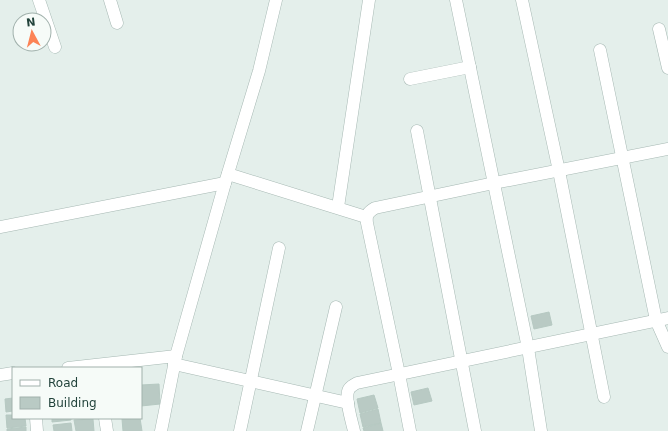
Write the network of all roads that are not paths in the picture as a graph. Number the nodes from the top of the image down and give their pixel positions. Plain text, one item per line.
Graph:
1 (39, 0) edge
2 (110, 0) edge
3 (276, 0) edge
4 (369, 0) edge
5 (456, 0) edge
6 (522, 0) edge
7 (117, 22) dead end
8 (659, 29) dead end
9 (55, 47) dead end
10 (600, 50) dead end
11 (470, 67) junction
12 (668, 68) edge
13 (410, 79) dead end
14 (417, 131) dead end
15 (668, 149) edge
16 (623, 158) junction
17 (559, 171) junction
18 (227, 179) junction
19 (494, 183) junction
20 (429, 197) junction
21 (338, 207) junction
22 (366, 217) junction
23 (0, 227) edge
24 (279, 248) dead end
25 (336, 307) dead end
26 (662, 319) edge
27 (591, 333) junction
28 (668, 347) edge
29 (528, 348) junction
30 (175, 360) junction
31 (461, 361) junction
32 (100, 366) edge
33 (84, 367) edge
34 (12, 373) edge
35 (399, 374) junction
36 (0, 375) edge
37 (251, 382) junction
38 (315, 396) junction
39 (604, 397) dead end
40 (348, 403) junction
41 (36, 419) edge
42 (105, 419) edge
43 (38, 431) edge
44 (107, 431) edge
45 (161, 431) edge
46 (240, 431) edge
47 (307, 431) edge
48 (354, 431) edge
49 (410, 431) edge
50 (475, 431) edge
51 (541, 431) edge

1 - 9 street
2 - 7 street
3 - 18 street
4 - 21 street
5 - 11 street
6 - 17 street
8 - 12 street
10 - 16 street
11 - 13 street
11 - 19 street
14 - 20 street
15 - 16 street
16 - 17 street
16 - 26 street
17 - 19 street
17 - 27 street
18 - 21 street
18 - 23 street
18 - 30 street
19 - 20 street
19 - 29 street
20 - 22 street
20 - 31 street
21 - 22 street
22 - 35 street
24 - 37 street
25 - 38 street
26 - 27 street
26 - 28 street
27 - 29 street
27 - 39 street
29 - 31 street
29 - 51 street
30 - 32 street
30 - 37 street
30 - 45 street
31 - 35 street
31 - 50 street
32 - 33 street
34 - 36 street
35 - 40 street
35 - 49 street
37 - 38 street
37 - 46 street
38 - 40 street
38 - 47 street
40 - 48 street
41 - 43 street
42 - 44 street

